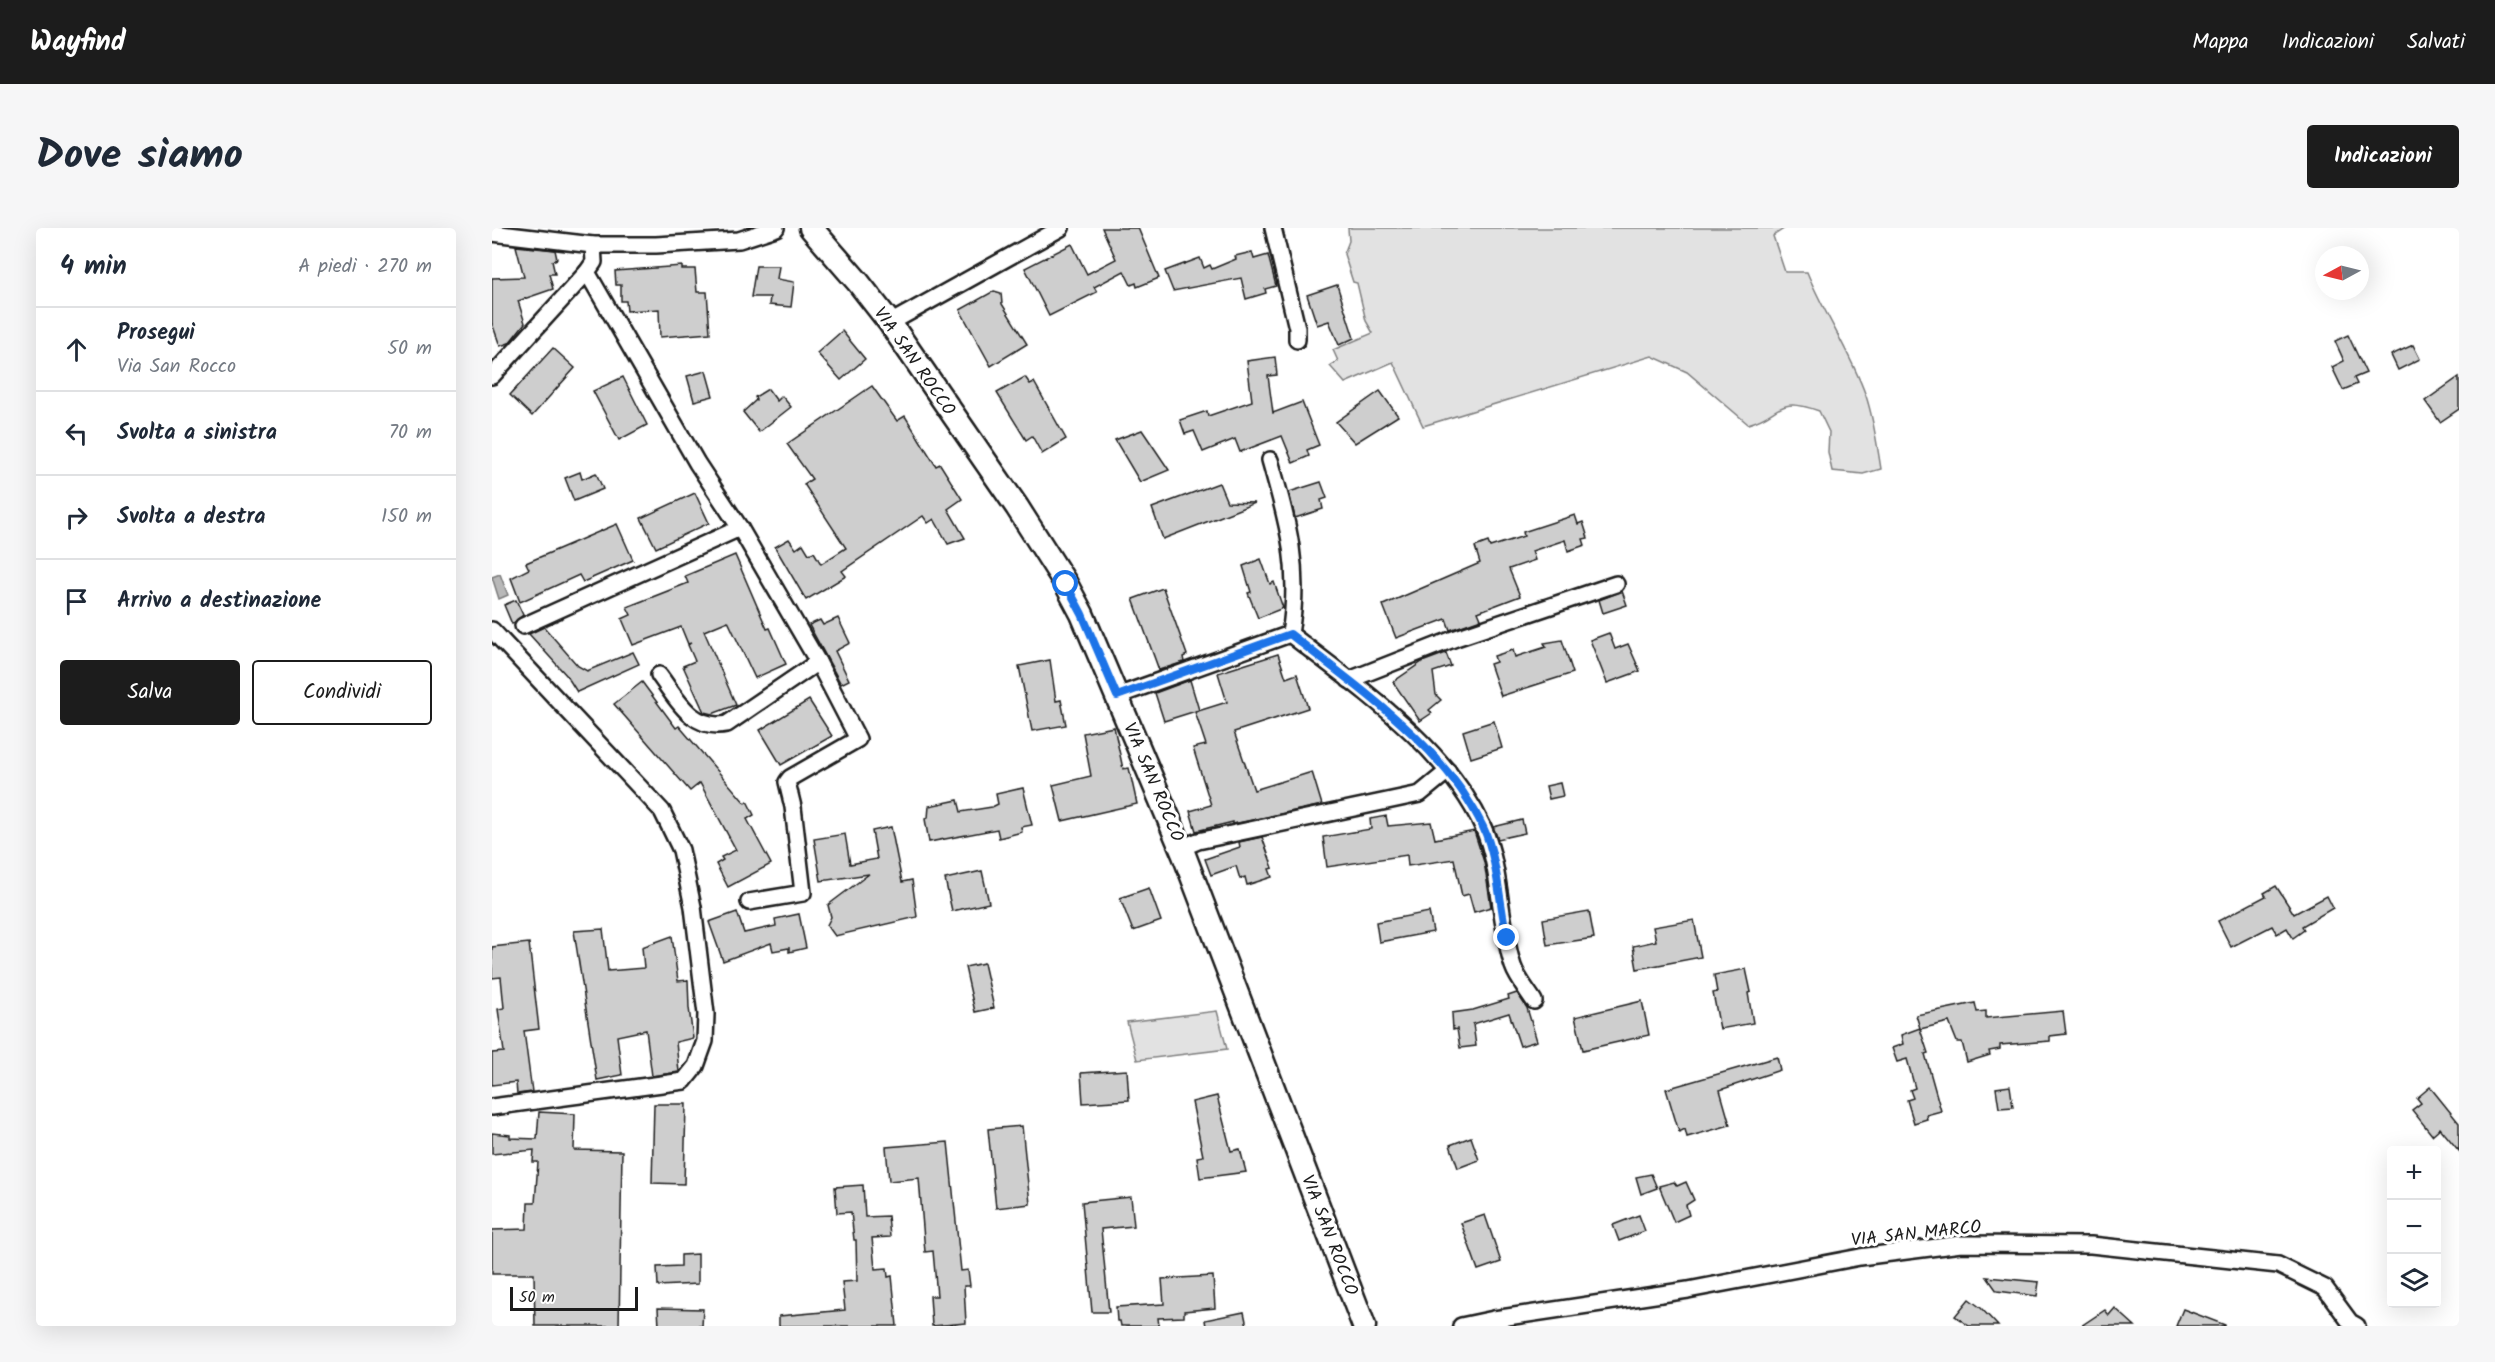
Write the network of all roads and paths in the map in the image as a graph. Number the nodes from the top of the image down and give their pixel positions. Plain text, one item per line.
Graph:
1 (776, 228) edge
2 (811, 228) edge
3 (1061, 228) edge
4 (1273, 228) edge
5 (492, 233) edge
6 (593, 245) junction
7 (587, 272) junction
8 (890, 323) junction
9 (1297, 340) dead end
10 (492, 376) edge
11 (1270, 460) dead end
12 (740, 528) junction
13 (1616, 584) dead end
14 (523, 626) dead end
15 (492, 630) edge
16 (1290, 634) junction
17 (818, 662) junction
18 (659, 675) dead end
19 (1348, 680) junction
20 (1117, 696) junction
21 (1448, 771) junction
22 (1181, 848) junction
23 (749, 902) dead end
24 (1534, 1001) dead end
25 (492, 1107) edge
26 (2350, 1325) edge
27 (1364, 1326) edge
28 (1461, 1326) edge

1 - 6 street
2 - 8 street, VIA SAN ROCCO
3 - 8 street
4 - 9 street
5 - 6 street
6 - 7 street
7 - 10 street
7 - 12 street
8 - 20 street, VIA SAN ROCCO
11 - 16 street
12 - 14 street
12 - 17 street
13 - 19 street
15 - 25 street
16 - 19 street
16 - 20 street
17 - 18 street
17 - 23 street
19 - 21 street
20 - 22 street, VIA SAN ROCCO
21 - 22 street
21 - 24 street
22 - 27 street, VIA SAN ROCCO
26 - 28 street, VIA SAN MARCO

